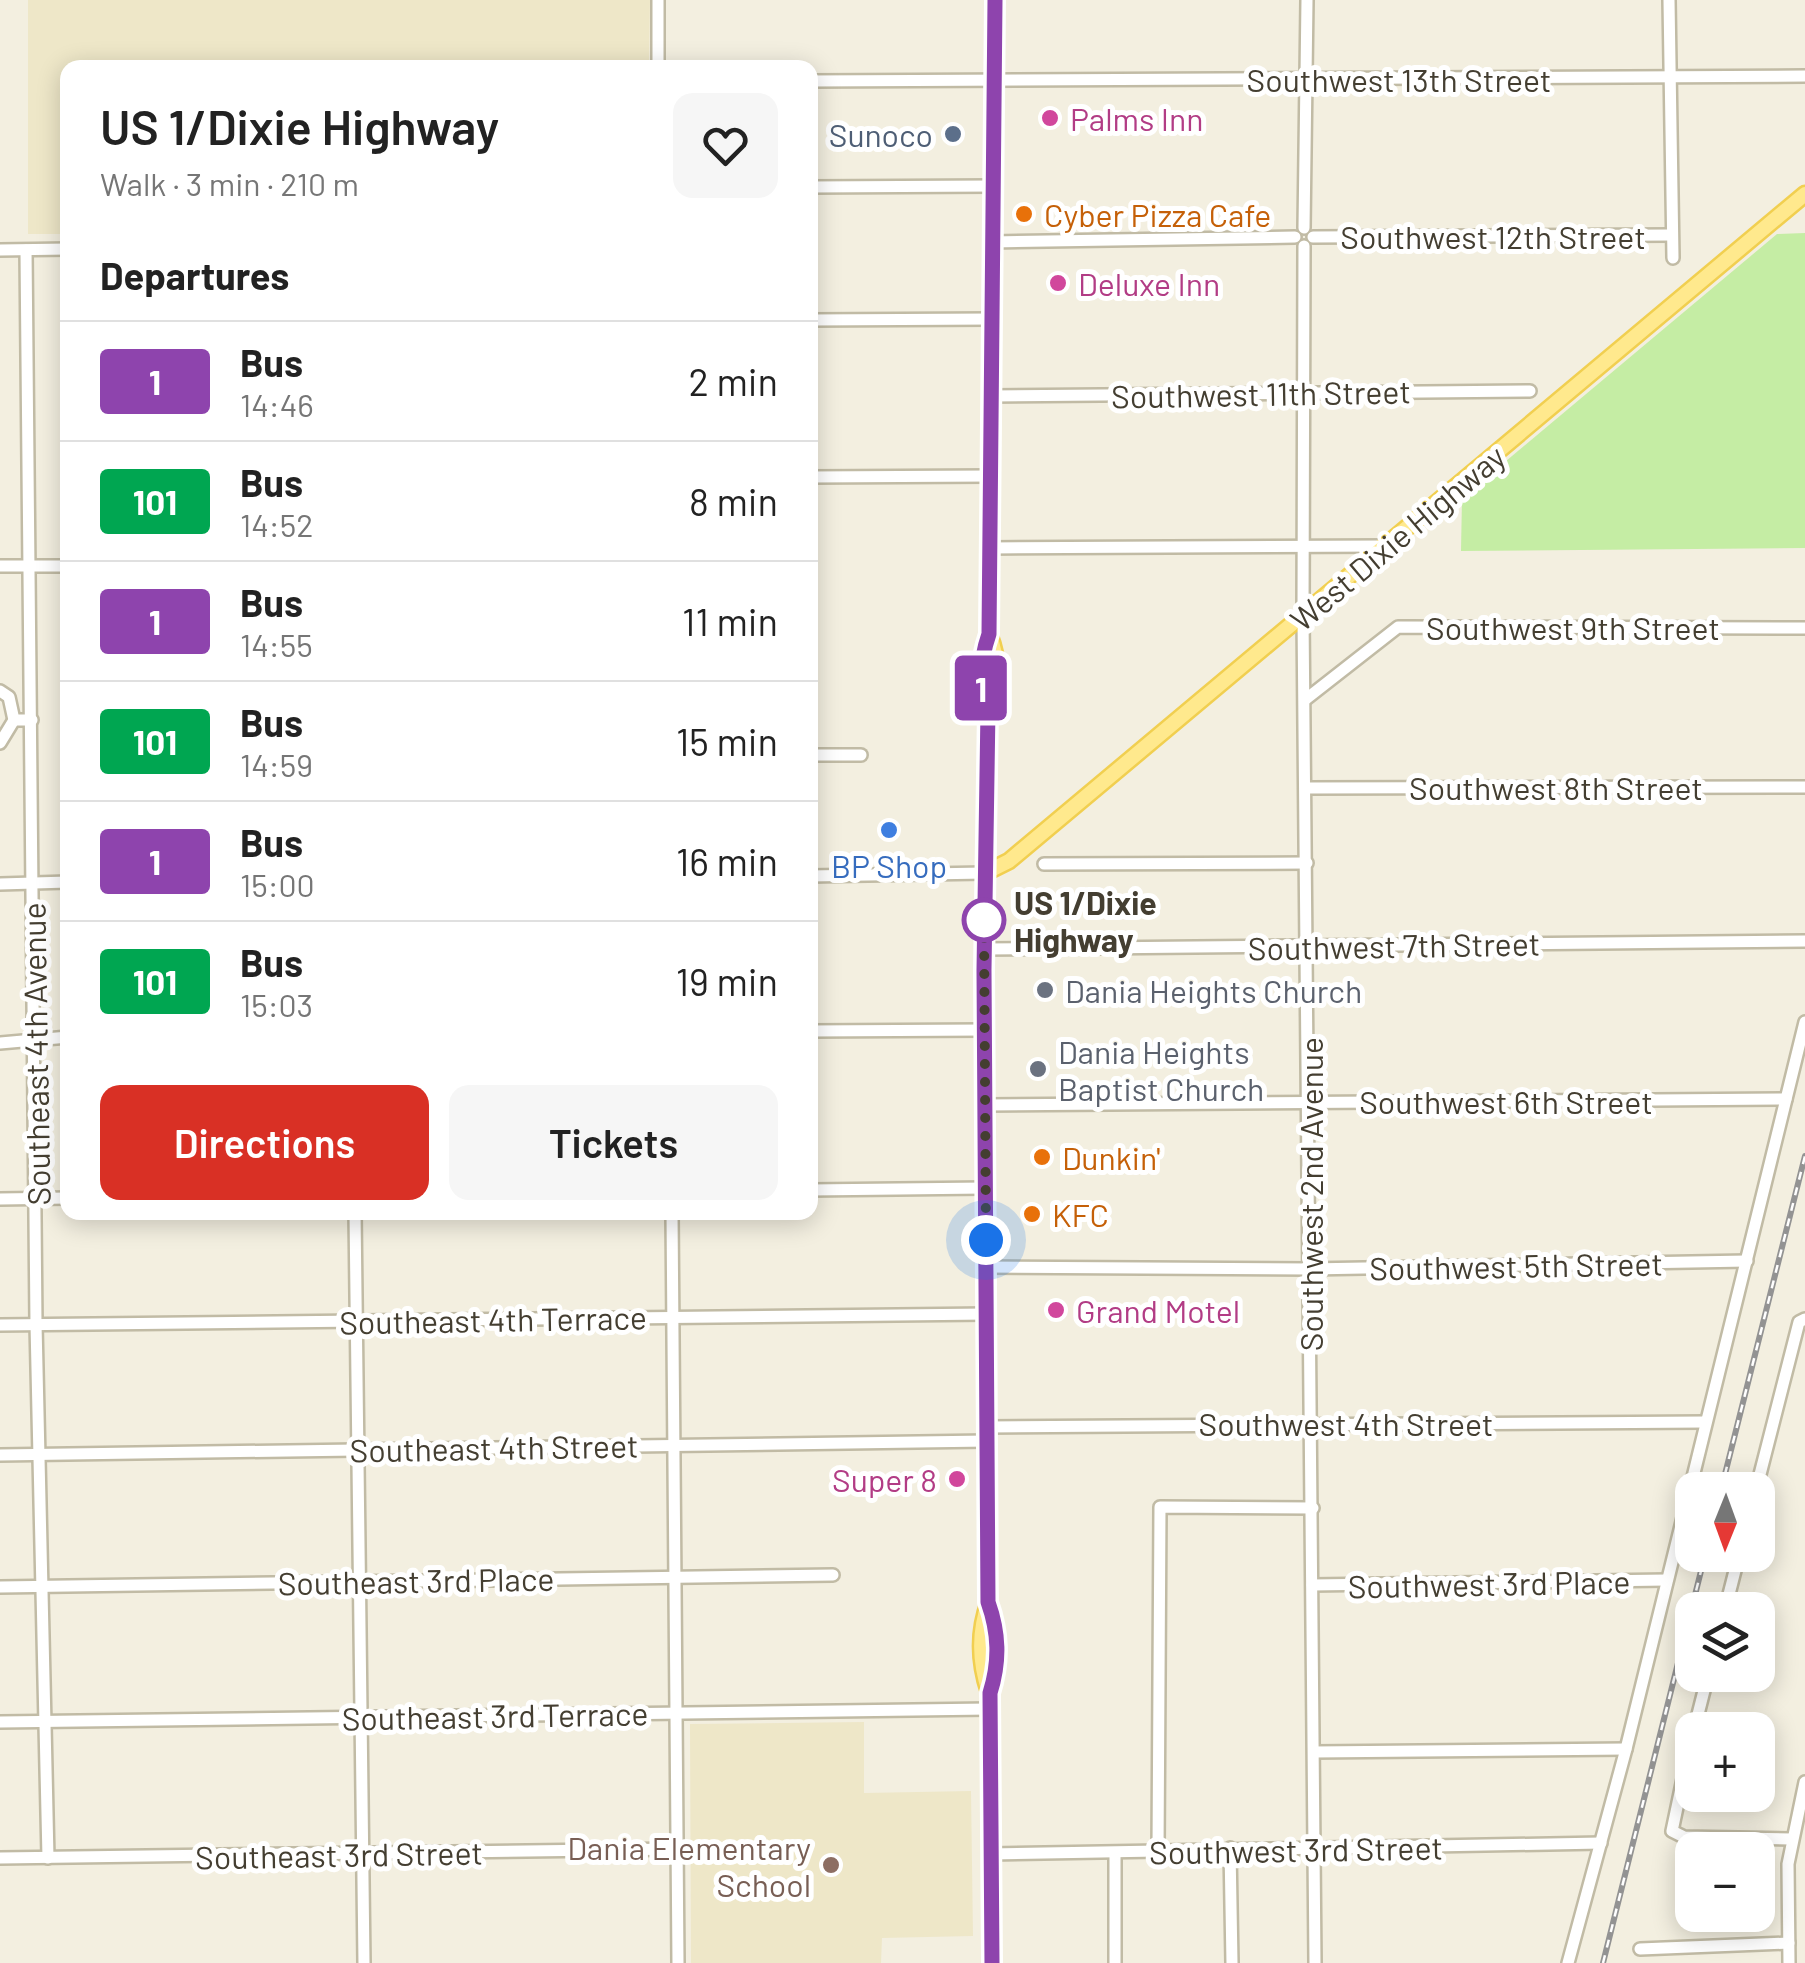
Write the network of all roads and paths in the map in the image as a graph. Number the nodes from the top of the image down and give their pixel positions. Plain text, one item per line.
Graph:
1 (658, 0) edge
2 (995, 0) edge
3 (1307, 0) edge
4 (1670, 0) edge
5 (658, 60) edge
6 (1805, 76) edge
7 (1670, 77) junction
8 (994, 80) junction
9 (818, 81) edge
10 (1307, 81) junction
11 (993, 186) junction
12 (818, 188) edge
13 (1805, 194) edge
14 (1672, 234) junction
15 (1304, 237) junction
16 (992, 242) junction
17 (60, 249) edge
18 (0, 250) edge
19 (26, 250) junction
20 (1672, 258) dead end
21 (992, 319) junction
22 (818, 320) edge
23 (1530, 391) dead end
24 (1304, 393) junction
25 (991, 396) junction
26 (990, 476) junction
27 (818, 477) edge
28 (1303, 546) junction
29 (1387, 546) junction
30 (990, 548) junction
31 (0, 566) edge
32 (31, 566) junction
33 (60, 566) edge
34 (1302, 616) junction
35 (1805, 628) edge
36 (0, 691) edge
37 (1306, 699) junction
38 (14, 720) junction
39 (32, 720) junction
40 (0, 743) edge
41 (818, 755) edge
42 (861, 755) dead end
43 (1805, 786) edge
44 (1306, 788) junction
45 (1307, 863) junction
46 (1045, 864) dead end
47 (985, 872) junction
48 (818, 876) edge
49 (60, 882) edge
50 (34, 883) junction
51 (0, 884) edge
52 (1805, 941) edge
53 (1308, 946) junction
54 (984, 949) junction
55 (1805, 1022) edge
56 (984, 1030) junction
57 (818, 1031) edge
58 (60, 1038) edge
59 (35, 1040) junction
60 (0, 1043) edge
61 (1786, 1099) junction
62 (1310, 1102) junction
63 (985, 1105) junction
64 (986, 1188) junction
65 (818, 1190) edge
66 (37, 1198) junction
67 (60, 1198) edge
68 (0, 1199) edge
69 (355, 1220) edge
70 (672, 1220) edge
71 (1747, 1261) junction
72 (986, 1267) junction
73 (1310, 1268) junction
74 (986, 1314) junction
75 (673, 1317) junction
76 (356, 1321) junction
77 (1802, 1321) edge
78 (36, 1324) junction
79 (0, 1325) edge
80 (1312, 1422) junction
81 (1704, 1422) junction
82 (987, 1434) junction
83 (674, 1444) junction
84 (356, 1448) junction
85 (0, 1454) edge
86 (40, 1454) junction
87 (1761, 1472) edge
88 (1313, 1508) junction
89 (832, 1576) dead end
90 (675, 1579) junction
91 (360, 1580) junction
92 (1666, 1580) junction
93 (1312, 1585) junction
94 (41, 1587) junction
95 (0, 1588) edge
96 (990, 1709) junction
97 (677, 1712) junction
98 (363, 1717) junction
99 (43, 1721) junction
100 (0, 1722) edge
101 (1626, 1749) junction
102 (1314, 1752) junction
103 (1805, 1782) edge
104 (1676, 1812) edge
105 (1791, 1839) junction
106 (1601, 1843) junction
107 (1314, 1845) junction
108 (1230, 1848) junction
109 (677, 1849) junction
110 (1158, 1852) junction
111 (363, 1853) junction
112 (1115, 1853) junction
113 (991, 1854) junction
114 (0, 1858) edge
115 (48, 1858) junction
116 (1788, 1889) junction
117 (1805, 1889) edge
118 (1789, 1943) junction
119 (1640, 1950) dead end
120 (364, 1963) edge
121 (678, 1963) edge
122 (992, 1963) edge
123 (1115, 1963) edge
124 (1232, 1963) edge
125 (1315, 1963) edge
126 (1568, 1963) edge
127 (1788, 1963) edge

1 - 5 street
2 - 8 main road
3 - 10 street, Southwest 2nd Avenue
4 - 7 street
6 - 7 street, Southwest 13th Street
7 - 10 street, Southwest 13th Street
7 - 14 street
8 - 9 street, Southwest 13th Street
8 - 10 street, Southwest 13th Street
8 - 11 main road
10 - 15 street, Southwest 2nd Avenue
11 - 12 street
11 - 16 main road
13 - 29 main road, West Dixie Highway
14 - 15 street, Southwest 12th Street
14 - 20 street
15 - 16 street, Southwest 12th Street
15 - 24 street, Southwest 2nd Avenue
16 - 21 main road
17 - 19 street
18 - 19 street
19 - 32 street, Southeast 4th Avenue
21 - 22 street
21 - 25 main road
23 - 24 street, Southwest 11th Street
24 - 25 street, Southwest 11th Street
24 - 28 street, Southwest 2nd Avenue
25 - 26 main road
26 - 27 street
26 - 30 main road
28 - 29 street
28 - 30 street
28 - 34 street, Southwest 2nd Avenue
29 - 34 main road, West Dixie Highway
30 - 47 main road
31 - 32 street
32 - 33 street
32 - 39 street, Southeast 4th Avenue
34 - 37 street, Southwest 2nd Avenue
34 - 47 main road, West Dixie Highway
35 - 37 street, Southwest 9th Street
36 - 38 street
37 - 44 street, Southwest 2nd Avenue
38 - 39 street
38 - 40 street
39 - 50 street, Southeast 4th Avenue
41 - 42 street
43 - 44 street, Southwest 8th Street
44 - 45 street, Southwest 2nd Avenue
45 - 46 street
45 - 53 street, Southwest 2nd Avenue
47 - 48 street
47 - 54 main road
49 - 50 street
50 - 51 street
50 - 59 street, Southeast 4th Avenue
52 - 53 street, Southwest 7th Street
53 - 54 street, Southwest 7th Street
53 - 62 street, Southwest 2nd Avenue
54 - 56 main road
55 - 61 street
56 - 57 street
56 - 63 main road
58 - 59 street
59 - 60 street
59 - 66 street, Southeast 4th Avenue
61 - 62 street, Southwest 6th Street
61 - 71 street
62 - 63 street, Southwest 6th Street
62 - 73 street, Southwest 2nd Avenue
63 - 64 main road
64 - 65 street
64 - 72 main road
66 - 67 street
66 - 68 street
66 - 78 street, Southeast 4th Avenue
69 - 76 street
70 - 75 street
71 - 73 street, Southwest 5th Street
71 - 81 street
72 - 73 street, Southwest 5th Street
72 - 74 main road
73 - 80 street, Southwest 2nd Avenue
74 - 75 street, Southeast 4th Terrace
74 - 82 main road
75 - 76 street, Southeast 4th Terrace
75 - 83 street
76 - 78 street, Southeast 4th Terrace
76 - 84 street
77 - 87 street
78 - 79 street, Southeast 4th Terrace
78 - 86 street, Southeast 4th Avenue
80 - 81 street, Southwest 4th Street
80 - 82 street, Southwest 4th Street
80 - 88 street, Southwest 2nd Avenue
81 - 92 street
82 - 83 street, Southeast 4th Street
82 - 96 main road
83 - 84 street, Southeast 4th Street
83 - 90 street
84 - 86 street, Southeast 4th Street
84 - 91 street
85 - 86 street, Southeast 4th Street
86 - 94 street, Southeast 4th Avenue
88 - 93 street, Southwest 2nd Avenue
88 - 110 street
89 - 90 street, Southeast 3rd Place
90 - 91 street, Southeast 3rd Place
90 - 97 street
91 - 94 street, Southeast 3rd Place
91 - 98 street
92 - 93 street, Southwest 3rd Place
92 - 101 street
93 - 102 street, Southwest 2nd Avenue
94 - 95 street, Southeast 3rd Place
94 - 99 street, Southeast 4th Avenue
96 - 97 street, Southeast 3rd Terrace
96 - 113 main road
97 - 98 street, Southeast 3rd Terrace
97 - 109 street
98 - 99 street, Southeast 3rd Terrace
98 - 111 street
99 - 100 street, Southeast 3rd Terrace
99 - 115 street, Southeast 4th Avenue
101 - 102 street
101 - 106 street
102 - 107 street, Southwest 2nd Avenue
103 - 105 street
104 - 105 street
105 - 116 street
106 - 107 street, Southwest 3rd Street
106 - 126 street
107 - 108 street, Southwest 3rd Street
107 - 125 street, Southwest 2nd Avenue
108 - 110 street, Southwest 3rd Street
108 - 124 street
109 - 111 street, Southeast 3rd Street
109 - 121 street
110 - 112 street, Southwest 3rd Street
111 - 115 street, Southeast 3rd Street
111 - 120 street
112 - 113 street, Southwest 3rd Street
112 - 123 street
113 - 122 main road
114 - 115 street, Southeast 3rd Street
116 - 117 street
116 - 118 street
118 - 119 street
118 - 127 street

